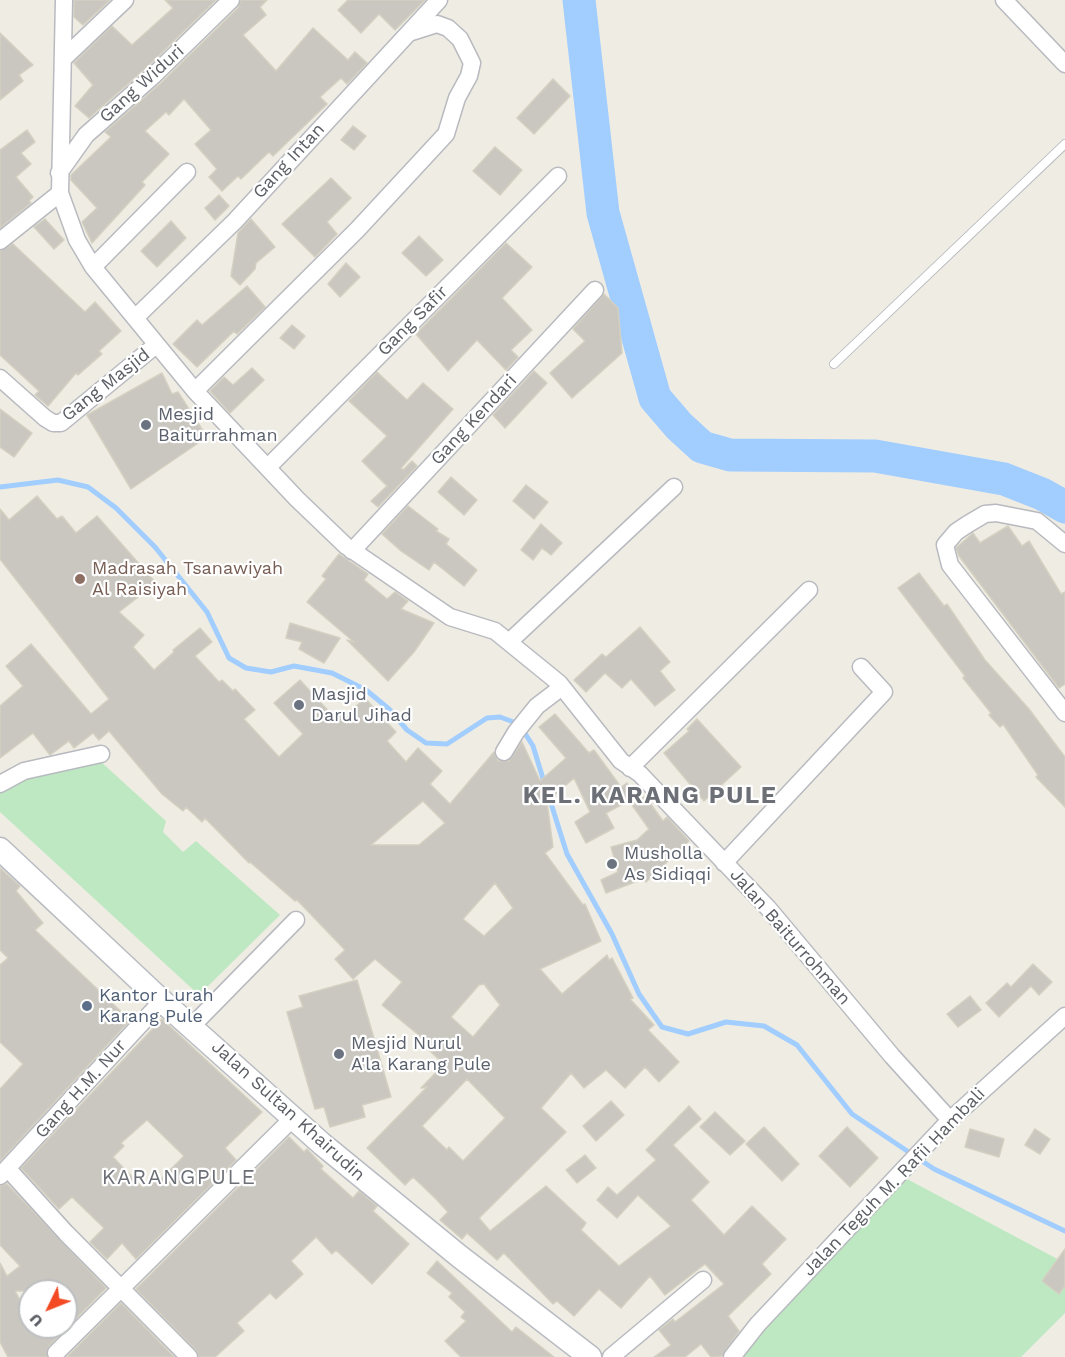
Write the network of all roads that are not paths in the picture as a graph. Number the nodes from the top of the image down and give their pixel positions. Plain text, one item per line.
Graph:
1 (63, 0) edge
2 (125, 0) edge
3 (231, 0) edge
4 (439, 0) edge
5 (1004, 0) edge
6 (412, 32) junction
7 (64, 58) junction
8 (1065, 64) edge
9 (1065, 144) edge
10 (187, 172) dead end
11 (59, 174) junction
12 (558, 176) dead end
13 (60, 193) junction
14 (0, 241) edge
15 (93, 267) junction
16 (596, 290) dead end
17 (135, 318) junction
18 (156, 345) junction
19 (834, 364) dead end
20 (0, 378) edge
21 (195, 391) junction
22 (268, 467) junction
23 (674, 487) dead end
24 (1065, 544) edge
25 (352, 551) junction
26 (809, 590) dead end
27 (509, 642) junction
28 (861, 667) dead end
29 (562, 687) junction
30 (1065, 713) edge
31 (504, 752) dead end
32 (102, 754) dead end
33 (630, 768) junction
34 (0, 784) edge
35 (0, 849) edge
36 (724, 863) junction
37 (296, 920) dead end
38 (162, 1001) junction
39 (1065, 1016) edge
40 (192, 1026) junction
41 (293, 1118) junction
42 (950, 1120) junction
43 (4, 1173) edge
44 (703, 1280) dead end
45 (121, 1290) junction
46 (56, 1353) dead end
47 (189, 1357) edge
48 (590, 1357) edge
49 (611, 1357) edge
50 (732, 1357) edge

1 - 7 street, Jalan Baiturrohman
2 - 7 street
3 - 11 street, Gang Widuri
4 - 6 street, Gang Intan
5 - 8 street
6 - 17 street, Gang Intan
6 - 21 street
7 - 11 street, Jalan Baiturrohman
9 - 19 lane
10 - 15 street
11 - 13 street, Jalan Baiturrohman
12 - 22 street, Gang Safir
13 - 14 street
13 - 15 street, Jalan Baiturrohman
15 - 17 street, Jalan Baiturrohman
16 - 25 street, Gang Kendari
17 - 18 street, Jalan Baiturrohman
18 - 20 street, Gang Masjid
18 - 21 street, Jalan Baiturrohman
21 - 22 street, Jalan Baiturrohman
22 - 25 street, Jalan Baiturrohman
23 - 27 street
24 - 30 street
25 - 27 street, Jalan Baiturrohman
26 - 33 street
27 - 29 street, Jalan Baiturrohman
28 - 36 street
29 - 31 street
29 - 33 street, Jalan Baiturrohman
32 - 34 street
33 - 36 street, Jalan Baiturrohman
35 - 38 main road, Jalan Sultan Khairudin
36 - 42 street, Jalan Baiturrohman
37 - 40 street
38 - 40 main road, Jalan Sultan Khairudin
38 - 43 street, Gang H.M. Nur
39 - 42 street, Jalan Teguh M. Rafii Hambali
40 - 41 main road, Jalan Sultan Khairudin
41 - 45 street
41 - 48 main road, Jalan Sultan Khairudin
42 - 50 street, Jalan Teguh M. Rafii Hambali
43 - 45 street
44 - 49 street
45 - 46 street
45 - 47 street

